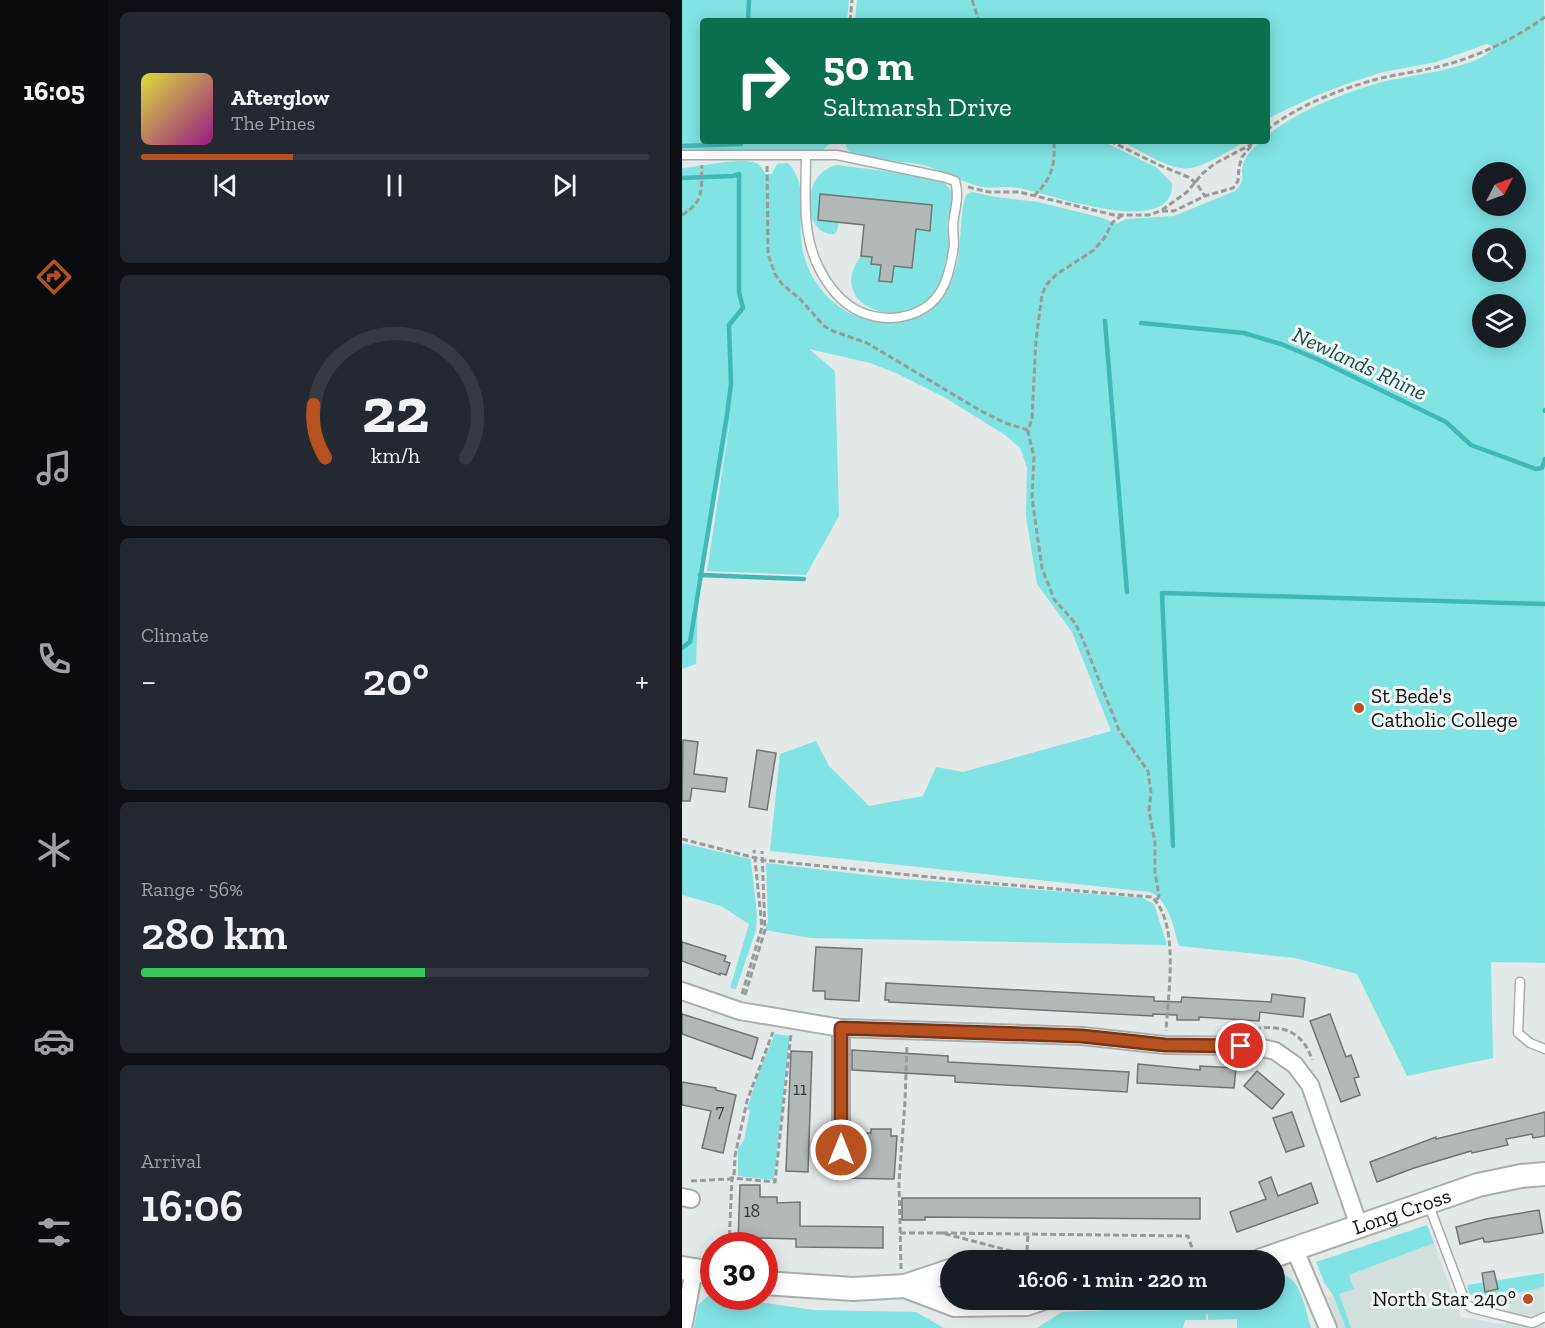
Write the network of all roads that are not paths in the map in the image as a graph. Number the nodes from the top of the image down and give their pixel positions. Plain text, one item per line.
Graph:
1 (682, 155) edge
2 (806, 155) junction
3 (1519, 982) dead end
4 (682, 991) edge
5 (841, 1028) junction
6 (1544, 1049) edge
7 (841, 1150) dead end
8 (1544, 1173) edge
9 (1428, 1203) junction
10 (1359, 1226) junction
11 (1295, 1250) junction
12 (1285, 1253) edge
13 (696, 1270) edge
14 (940, 1274) edge
15 (778, 1284) edge
16 (903, 1286) junction
17 (940, 1300) edge
18 (1544, 1317) edge
19 (1534, 1325) edge
20 (683, 1328) edge
21 (1328, 1328) edge

1 - 2 lane
2 - 2 lane
3 - 6 lane
4 - 5 street
5 - 7 street
5 - 10 street
8 - 9 street, Long Cross
9 - 10 street, Long Cross
9 - 19 lane
10 - 11 street, Long Cross
11 - 12 street, Long Cross
11 - 21 street
13 - 20 street
14 - 16 street
15 - 16 street
16 - 17 street
18 - 19 lane

